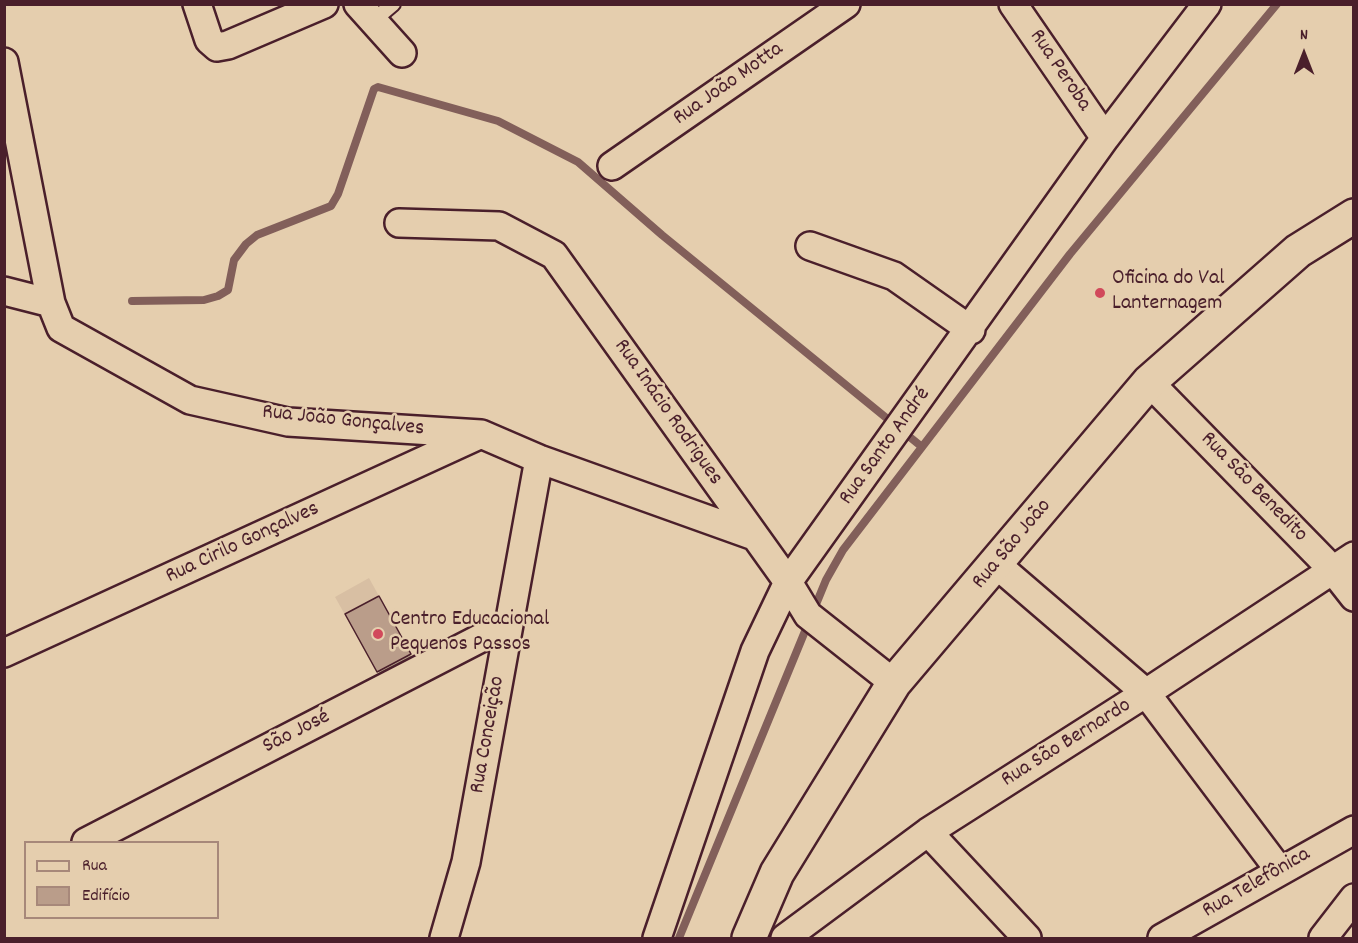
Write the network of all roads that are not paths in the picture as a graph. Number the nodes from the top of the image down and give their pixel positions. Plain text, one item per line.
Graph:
1 (197, 4) edge
2 (324, 4) edge
3 (846, 4) edge
4 (1013, 4) edge
5 (374, 10) edge
6 (1196, 10) edge
7 (402, 53) dead end
8 (4, 62) edge
9 (1105, 138) junction
10 (612, 165) dead end
11 (1353, 216) edge
12 (399, 223) dead end
13 (810, 246) dead end
14 (4, 291) edge
15 (51, 303) junction
16 (970, 330) junction
17 (1149, 382) junction
18 (481, 434) junction
19 (539, 459) junction
20 (754, 536) junction
21 (1343, 562) edge
22 (996, 565) junction
23 (788, 582) junction
24 (1353, 597) edge
25 (508, 624) junction
26 (4, 653) edge
27 (894, 683) junction
28 (1146, 693) junction
29 (1353, 830) edge
30 (928, 832) junction
31 (90, 841) edge
32 (1280, 871) junction
33 (1353, 898) edge
34 (444, 939) edge
35 (657, 939) edge
36 (749, 939) edge
37 (785, 939) edge
38 (1027, 939) edge
39 (1161, 939) edge
40 (1323, 939) edge

1 - 2 street
3 - 10 street, Rua João Motta
4 - 9 street, Rua Peroba
5 - 7 street
6 - 9 street, Rua Santo André
8 - 15 street, Rua João Gonçalves
9 - 16 street, Rua Santo André
11 - 17 street, Rua São João
12 - 20 street, Rua Inácio Rodrigues
13 - 16 street
14 - 15 street
15 - 18 street, Rua João Gonçalves
16 - 23 street, Rua Santo André
17 - 21 street, Rua São Benedito
17 - 22 street, Rua São João
18 - 19 street, Rua João Gonçalves
18 - 26 street, Rua Cirilo Gonçalves
19 - 20 street, Rua João Gonçalves
19 - 25 street, Rua Conceição
20 - 23 street, Rua Inácio Rodrigues
21 - 24 street, Rua São Benedito
21 - 28 street, Rua São Bernardo
22 - 27 street, Rua São João
22 - 28 street
23 - 27 street, Rua Inácio Rodrigues
23 - 35 street, Rua Santo André
25 - 31 street, São José
25 - 34 street, Rua Conceição
27 - 36 street, Rua São João
28 - 30 street, Rua São Bernardo
28 - 32 street
29 - 32 street, Rua Telefônica
30 - 37 street, Rua São Bernardo
30 - 38 street
32 - 39 street, Rua Telefônica
33 - 40 street

